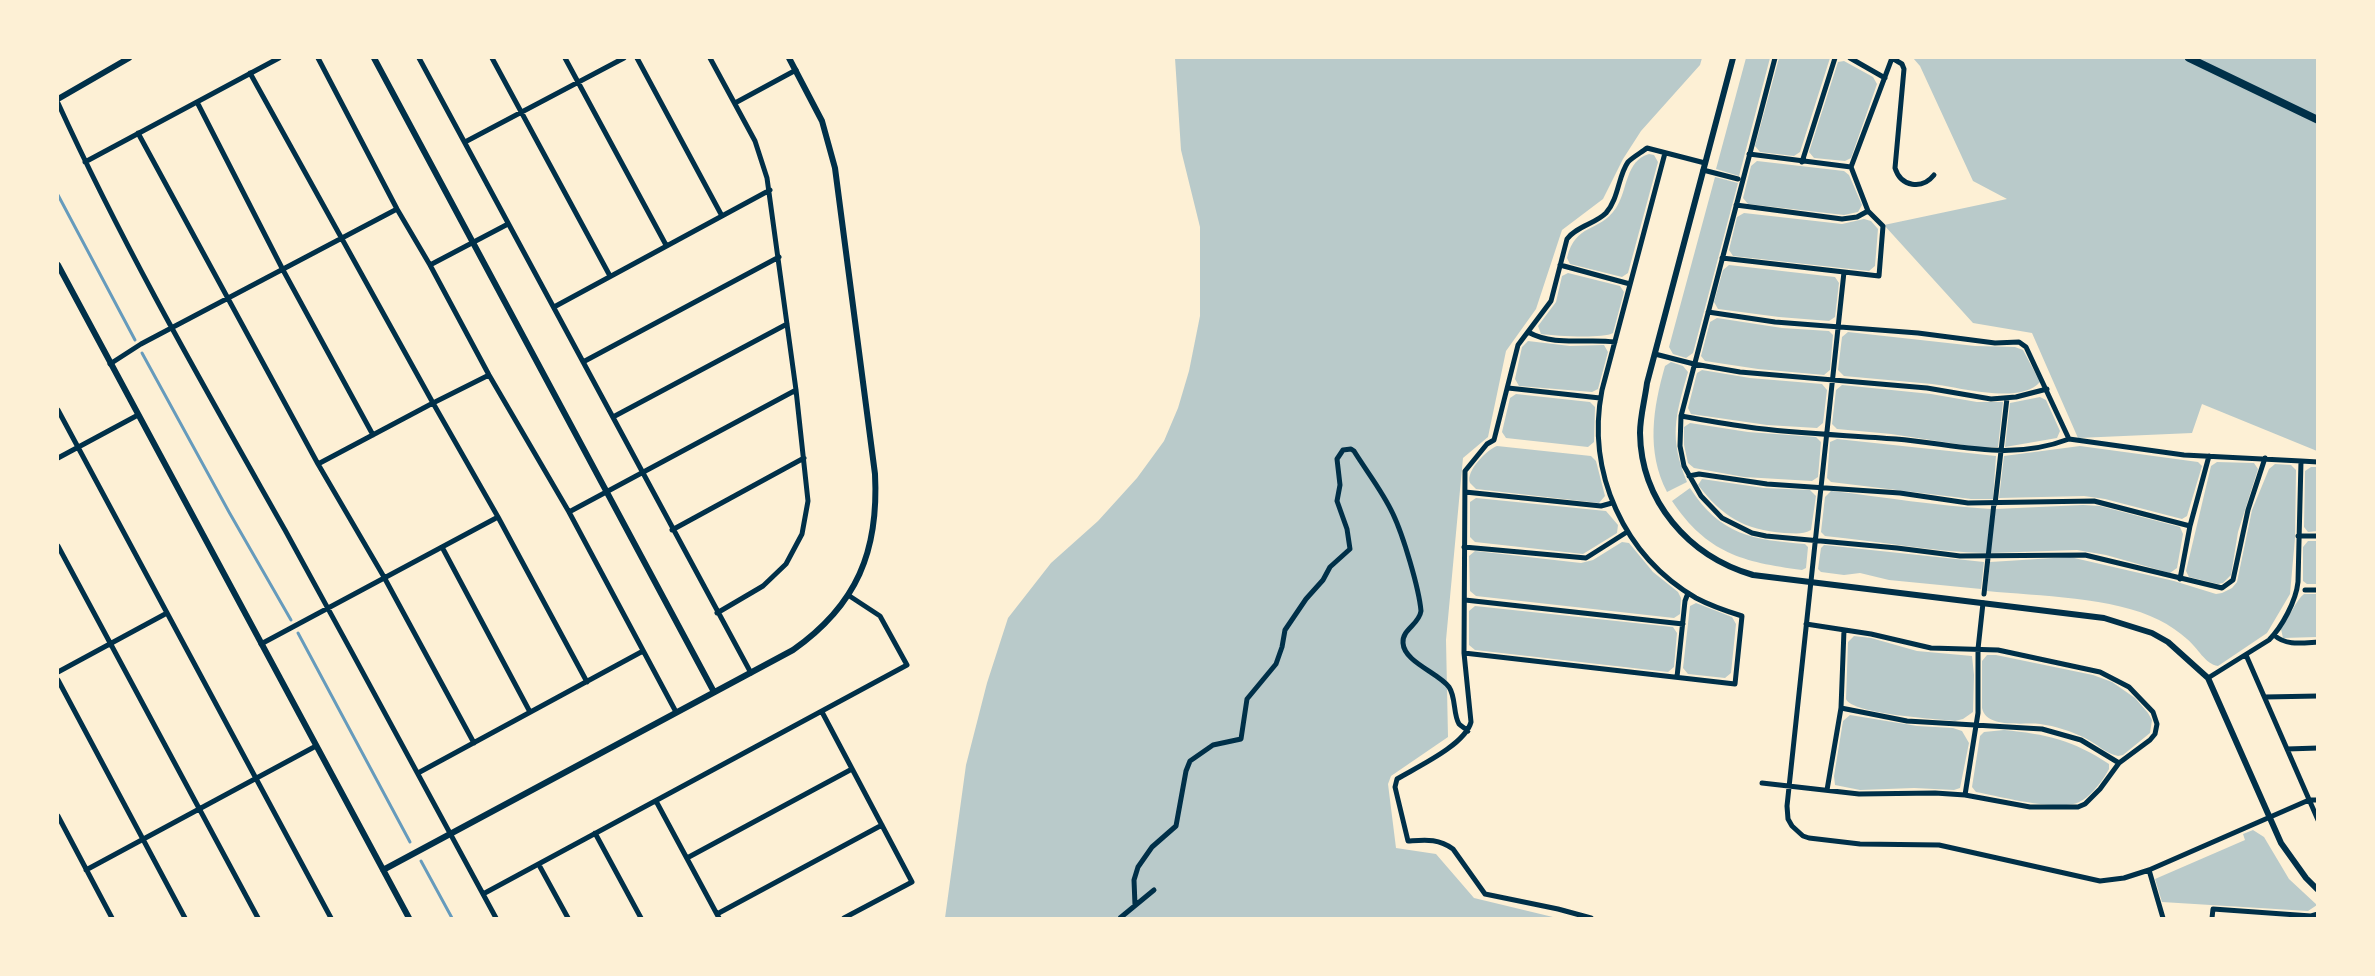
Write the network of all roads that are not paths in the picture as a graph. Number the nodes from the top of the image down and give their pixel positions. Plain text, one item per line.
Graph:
1 (129, 58) edge
2 (279, 58) edge
3 (318, 58) edge
4 (374, 58) edge
5 (419, 58) edge
6 (492, 58) edge
7 (565, 58) edge
8 (624, 58) edge
9 (637, 58) edge
10 (710, 58) edge
11 (789, 58) edge
12 (1733, 58) edge
13 (1775, 58) edge
14 (1834, 58) edge
15 (1850, 58) edge
16 (1892, 58) edge
17 (2189, 58) edge
18 (796, 70) junction
19 (250, 73) junction
20 (1885, 78) junction
21 (578, 82) junction
22 (58, 99) edge
23 (197, 102) junction
24 (58, 103) edge
25 (735, 103) junction
26 (521, 113) junction
27 (2318, 120) edge
28 (138, 133) junction
29 (465, 142) junction
30 (1665, 153) junction
31 (1749, 154) junction
32 (84, 162) junction
33 (1802, 162) junction
34 (1704, 166) junction
35 (1851, 167) junction
36 (1934, 175) dead end
37 (1738, 179) dead end
38 (770, 190) junction
39 (1736, 205) junction
40 (397, 210) junction
41 (1868, 211) junction
42 (722, 216) junction
43 (508, 224) junction
44 (342, 238) junction
45 (474, 243) junction
46 (666, 245) junction
47 (779, 258) junction
48 (1722, 258) junction
49 (58, 265) edge
50 (430, 265) junction
51 (1560, 265) junction
52 (283, 270) junction
53 (1844, 272) junction
54 (610, 276) junction
55 (1630, 284) junction
56 (227, 299) junction
57 (554, 307) junction
58 (1708, 312) junction
59 (787, 324) junction
60 (1838, 326) junction
61 (172, 328) junction
62 (1528, 332) junction
63 (1615, 342) junction
64 (1655, 354) junction
65 (583, 362) junction
66 (110, 364) junction
67 (1694, 364) junction
68 (488, 375) junction
69 (1833, 379) junction
70 (1508, 388) junction
71 (2047, 389) junction
72 (796, 390) junction
73 (1600, 398) junction
74 (2007, 398) junction
75 (433, 403) junction
76 (58, 410) edge
77 (138, 415) junction
78 (1681, 416) junction
79 (613, 417) junction
80 (1827, 433) junction
81 (374, 435) junction
82 (2069, 439) junction
83 (78, 447) junction
84 (2000, 452) junction
85 (2210, 456) junction
86 (58, 458) edge
87 (804, 458) junction
88 (2265, 458) junction
89 (2301, 461) junction
90 (2318, 462) edge
91 (318, 464) junction
92 (642, 472) junction
93 (1689, 476) junction
94 (1821, 486) junction
95 (607, 491) junction
96 (1465, 492) junction
97 (1612, 502) junction
98 (1994, 503) junction
99 (569, 512) junction
100 (498, 517) junction
101 (2190, 526) junction
102 (672, 530) junction
103 (1627, 532) junction
104 (2298, 536) junction
105 (2318, 536) edge
106 (1815, 540) junction
107 (58, 546) edge
108 (442, 547) junction
109 (1464, 547) junction
110 (1988, 558) junction
111 (384, 577) junction
112 (2180, 579) junction
113 (1810, 582) junction
114 (2305, 590) dead end
115 (2318, 590) edge
116 (1688, 593) junction
117 (1984, 594) dead end
118 (848, 595) junction
119 (1465, 600) junction
120 (1983, 603) junction
121 (328, 608) junction
122 (167, 613) junction
123 (717, 613) junction
124 (1683, 624) junction
125 (1806, 624) junction
126 (1844, 630) junction
127 (2274, 635) junction
128 (2318, 642) edge
129 (110, 643) junction
130 (261, 644) junction
131 (1978, 649) junction
132 (643, 652) junction
133 (1464, 653) junction
134 (2246, 655) junction
135 (58, 672) edge
136 (750, 672) junction
137 (1677, 677) junction
138 (2208, 678) junction
139 (58, 680) edge
140 (587, 682) junction
141 (714, 692) junction
142 (2318, 696) edge
143 (2265, 697) junction
144 (1840, 708) junction
145 (530, 712) junction
146 (676, 712) junction
147 (822, 712) junction
148 (1976, 725) junction
149 (1468, 731) junction
150 (474, 743) junction
151 (316, 746) junction
152 (2318, 748) edge
153 (2287, 749) junction
154 (2118, 763) junction
155 (852, 769) junction
156 (418, 773) junction
157 (256, 778) junction
158 (1762, 783) dead end
159 (1789, 786) junction
160 (1827, 790) junction
161 (1965, 795) junction
162 (2309, 800) junction
163 (2318, 800) edge
164 (656, 801) junction
165 (200, 809) junction
166 (58, 816) edge
167 (2269, 818) junction
168 (2318, 820) edge
169 (882, 825) junction
170 (450, 833) junction
171 (595, 834) junction
172 (142, 839) junction
173 (687, 858) junction
174 (539, 865) junction
175 (86, 870) junction
176 (383, 870) junction
177 (2149, 870) junction
178 (1154, 890) dead end
179 (2318, 890) edge
180 (482, 894) junction
181 (1135, 905) junction
182 (2318, 914) edge
183 (718, 916) edge
184 (2312, 917) edge
185 (112, 918) edge
186 (185, 918) edge
187 (258, 918) edge
188 (331, 918) edge
189 (409, 918) edge
190 (496, 918) edge
191 (568, 918) edge
192 (641, 918) edge
193 (844, 918) edge
194 (1120, 918) edge
195 (1591, 918) edge
196 (2163, 918) edge
197 (2212, 918) edge

1 - 22 street
2 - 19 street
3 - 40 street
4 - 45 street
5 - 29 street
6 - 26 street
7 - 21 street
8 - 21 street
9 - 42 street
10 - 25 street
11 - 18 street
12 - 34 street
13 - 31 street
14 - 33 street
15 - 20 street
16 - 20 street
16 - 36 street
17 - 27 main road
18 - 25 street
18 - 118 street
19 - 23 street
19 - 44 street
20 - 35 street
21 - 26 street
21 - 46 street
23 - 28 street
23 - 52 street
24 - 32 street
25 - 38 street
26 - 29 street
26 - 54 street
28 - 32 street
28 - 56 street
29 - 43 street
30 - 34 street
30 - 51 street
30 - 55 street
31 - 33 street
31 - 39 street
32 - 61 street
33 - 35 street
34 - 37 street
34 - 64 street
35 - 41 street
38 - 42 street
38 - 47 street
39 - 41 street
39 - 48 street
40 - 44 street
40 - 50 street
41 - 53 street
42 - 46 street
43 - 45 street
43 - 57 street
44 - 52 street
44 - 75 street
45 - 50 street
45 - 95 street
46 - 54 street
47 - 59 street
47 - 65 street
48 - 53 street
48 - 58 street
49 - 66 street
50 - 68 street
51 - 55 street
51 - 62 street
52 - 56 street
52 - 81 street
53 - 60 street
54 - 57 street
55 - 63 street
56 - 61 street
56 - 91 street
57 - 65 street
58 - 60 street
58 - 67 street
59 - 72 street
59 - 79 street
60 - 69 street
60 - 71 street
61 - 66 street
61 - 121 street
62 - 63 street
62 - 70 street
63 - 73 street
64 - 67 street
64 - 113 street
65 - 79 street
66 - 77 street
67 - 69 street
67 - 78 street
68 - 75 street
68 - 99 street
69 - 74 street
69 - 80 street
70 - 73 street
70 - 96 street
71 - 74 street
71 - 82 street
72 - 87 street
72 - 92 street
73 - 97 street
74 - 84 street
75 - 81 street
75 - 100 street
76 - 83 street
77 - 83 street
77 - 130 street
78 - 80 street
78 - 93 street
79 - 92 street
80 - 84 street
80 - 94 street
81 - 91 street
82 - 84 street
82 - 85 street
83 - 86 street
83 - 122 street
84 - 98 street
85 - 88 street
85 - 101 street
87 - 102 street
87 - 123 street
88 - 89 street
88 - 112 street
89 - 90 street
89 - 104 street
91 - 111 street
92 - 95 street
92 - 102 street
93 - 94 street
93 - 106 street
94 - 98 street
94 - 106 street
95 - 99 street
95 - 141 street
96 - 97 street
96 - 109 street
97 - 103 street
98 - 101 street
98 - 110 street
99 - 132 street
100 - 108 street
100 - 140 street
101 - 112 street
102 - 123 street
103 - 109 street
103 - 116 street
104 - 105 street
104 - 127 street
106 - 110 street
106 - 113 street
107 - 129 street
108 - 111 street
108 - 145 street
109 - 119 street
110 - 112 street
110 - 117 street
111 - 121 street
111 - 150 street
113 - 120 street
113 - 125 street
114 - 115 street
116 - 124 street
116 - 137 street
118 - 136 street
118 - 147 street
119 - 124 street
119 - 133 street
120 - 131 street
120 - 138 street
121 - 130 street
121 - 156 street
122 - 129 street
122 - 157 street
123 - 136 street
124 - 137 street
125 - 126 street
125 - 159 street
126 - 131 street
126 - 144 street
127 - 128 street
127 - 134 street
129 - 135 street
129 - 165 street
130 - 151 street
131 - 148 street
131 - 154 street
132 - 140 street
132 - 146 street
133 - 137 street
133 - 149 street
134 - 138 street
134 - 143 street
136 - 141 street
138 - 167 street
139 - 172 street
140 - 145 street
141 - 146 street
142 - 143 street
143 - 153 street
144 - 148 street
144 - 160 street
145 - 150 street
146 - 170 street
147 - 155 street
147 - 164 street
148 - 154 street
148 - 161 street
149 - 181 street
149 - 195 street
150 - 156 street
151 - 157 street
151 - 176 street
152 - 153 street
153 - 162 street
154 - 161 street
155 - 169 street
155 - 173 street
156 - 170 street
157 - 165 street
157 - 188 street
158 - 159 street
159 - 160 street
159 - 177 street
160 - 161 street
162 - 163 street
162 - 167 street
162 - 168 street
164 - 171 street
164 - 173 street
165 - 172 street
165 - 187 street
166 - 175 street
167 - 177 street
167 - 179 street
169 - 183 street
169 - 193 street
170 - 176 street
170 - 180 street
171 - 174 street
171 - 192 street
172 - 175 street
172 - 186 street
173 - 183 street
174 - 180 street
174 - 191 street
175 - 185 street
176 - 189 street
177 - 196 street
178 - 181 street
180 - 190 street
181 - 194 street
182 - 184 street
184 - 197 street

